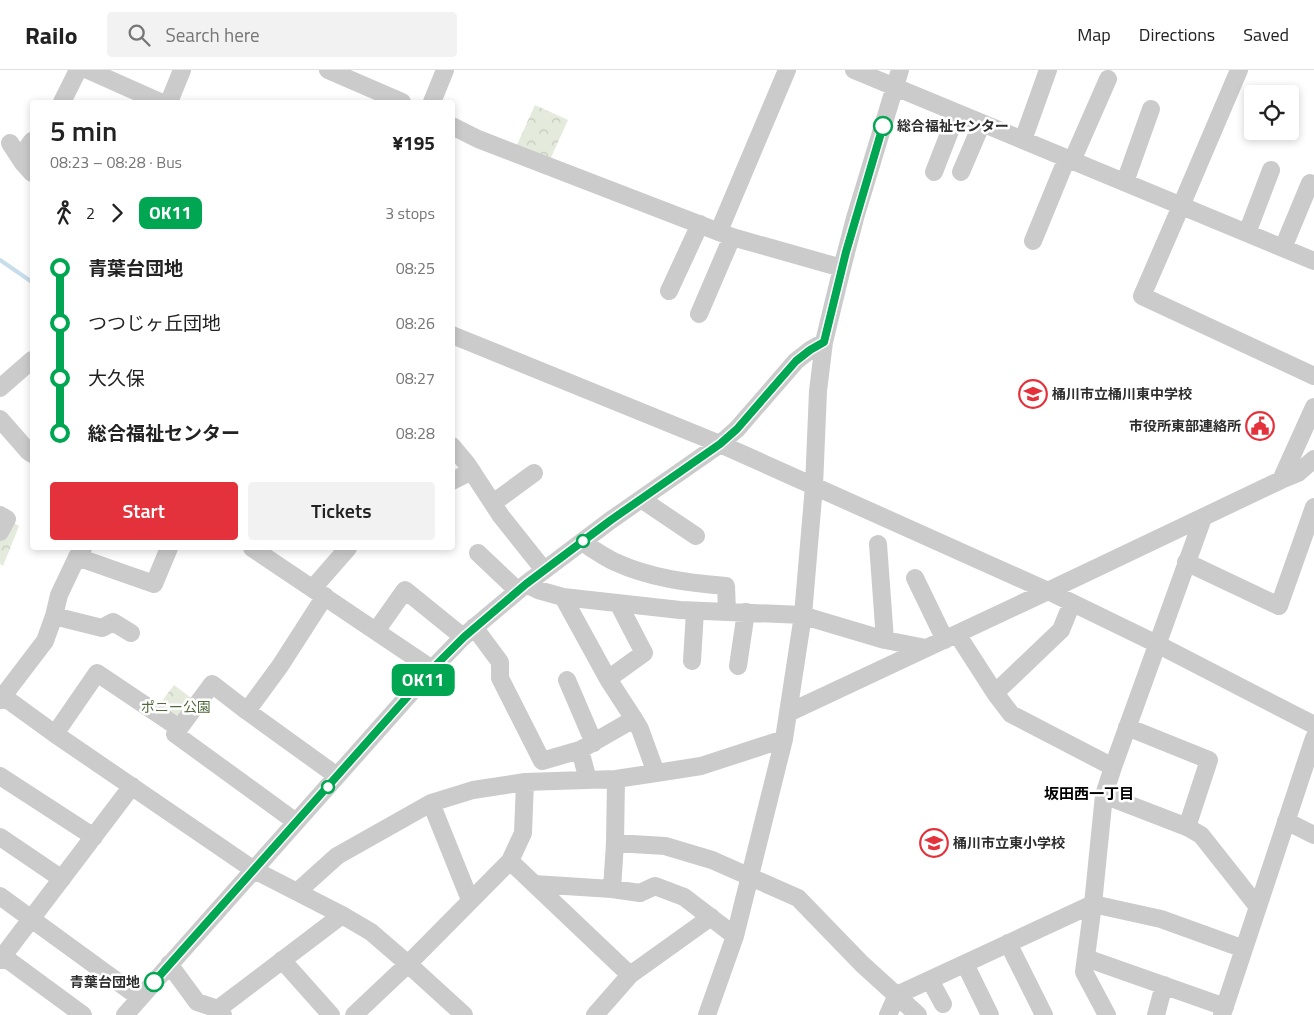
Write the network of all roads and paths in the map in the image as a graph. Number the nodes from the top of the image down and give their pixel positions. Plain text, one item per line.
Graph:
1 (78, 70) edge
2 (88, 70) edge
3 (182, 70) edge
4 (328, 70) edge
5 (446, 70) edge
6 (787, 70) edge
7 (854, 70) edge
8 (1048, 70) edge
9 (1239, 70) edge
10 (898, 78) edge
11 (1108, 79) dead end
12 (63, 100) edge
13 (156, 100) edge
14 (170, 100) edge
15 (397, 100) edge
16 (433, 100) edge
17 (1152, 110) dead end
18 (957, 113) junction
19 (982, 123) junction
20 (455, 128) edge
21 (1023, 140) junction
22 (20, 146) edge
23 (1070, 160) junction
24 (1271, 170) dead end
25 (30, 171) edge
26 (934, 172) dead end
27 (962, 172) dead end
28 (1125, 182) junction
29 (1310, 183) dead end
30 (1182, 206) junction
31 (700, 224) junction
32 (1247, 233) junction
33 (726, 234) junction
34 (1033, 241) dead end
35 (1283, 248) junction
36 (1314, 261) edge
37 (842, 268) junction
38 (669, 291) dead end
39 (699, 314) dead end
40 (455, 336) edge
41 (824, 342) junction
42 (30, 362) edge
43 (1314, 376) edge
44 (0, 388) edge
45 (1314, 407) edge
46 (0, 419) edge
47 (720, 444) junction
48 (455, 450) edge
49 (30, 452) edge
50 (1314, 459) edge
51 (472, 471) junction
52 (534, 473) dead end
53 (1306, 475) edge
54 (455, 480) edge
55 (1281, 480) junction
56 (814, 486) junction
57 (641, 499) junction
58 (493, 503) junction
59 (1314, 507) edge
60 (0, 516) edge
61 (1203, 518) junction
62 (0, 532) edge
63 (696, 536) dead end
64 (582, 542) junction
65 (878, 544) dead end
66 (168, 550) edge
67 (255, 550) edge
68 (347, 550) edge
69 (80, 552) edge
70 (478, 553) dead end
71 (1186, 562) junction
72 (544, 570) junction
73 (914, 578) dead end
74 (522, 587) junction
75 (1048, 591) junction
76 (319, 592) junction
77 (563, 597) junction
78 (618, 603) junction
79 (1072, 603) junction
80 (695, 611) junction
81 (727, 612) junction
82 (746, 612) junction
83 (803, 615) junction
84 (54, 616) junction
85 (376, 631) junction
86 (469, 632) junction
87 (131, 633) dead end
88 (951, 637) junction
89 (885, 640) junction
90 (1157, 644) junction
91 (926, 648) junction
92 (692, 660) dead end
93 (738, 666) dead end
94 (432, 669) junction
95 (608, 678) junction
96 (567, 680) dead end
97 (995, 693) junction
98 (1, 697) edge
99 (247, 711) junction
100 (788, 712) junction
101 (634, 719) junction
102 (1314, 725) edge
103 (1127, 727) junction
104 (179, 728) junction
105 (55, 734) junction
106 (1314, 738) edge
107 (784, 739) junction
108 (587, 746) junction
109 (1113, 766) junction
110 (656, 773) junction
111 (0, 776) edge
112 (337, 776) junction
113 (616, 779) junction
114 (588, 780) junction
115 (525, 782) junction
116 (132, 786) junction
117 (1104, 795) junction
118 (431, 803) junction
119 (1286, 821) junction
120 (296, 822) junction
121 (1187, 827) junction
122 (1314, 835) edge
123 (0, 837) edge
124 (94, 837) junction
125 (615, 843) junction
126 (510, 861) junction
127 (254, 870) junction
128 (750, 878) junction
129 (62, 879) junction
130 (534, 884) junction
131 (612, 889) junction
132 (298, 892) junction
133 (0, 896) edge
134 (470, 900) junction
135 (1093, 904) junction
136 (1258, 907) junction
137 (342, 915) junction
138 (710, 917) junction
139 (32, 918) junction
140 (736, 936) junction
141 (1008, 943) junction
142 (1244, 949) junction
143 (1, 957) edge
144 (1086, 958) junction
145 (282, 960) junction
146 (169, 964) junction
147 (408, 964) junction
148 (965, 964) junction
149 (630, 975) junction
150 (930, 980) junction
151 (1164, 985) junction
152 (897, 995) junction
153 (943, 1004) dead end
154 (136, 1008) edge
155 (1223, 1011) edge
156 (220, 1012) edge
157 (460, 1014) edge
158 (83, 1015) edge
159 (331, 1015) edge
160 (354, 1015) edge
161 (595, 1015) edge
162 (707, 1015) edge
163 (888, 1015) edge
164 (918, 1015) edge
165 (990, 1015) edge
166 (1044, 1015) edge
167 (1107, 1015) edge
168 (1156, 1015) edge

1 - 12 street
2 - 13 street
3 - 14 street
4 - 15 street
5 - 16 street
6 - 33 street
7 - 10 street
8 - 21 street
9 - 30 street
10 - 18 street
10 - 37 street
11 - 23 street
17 - 28 street
18 - 19 street
18 - 26 street
19 - 21 street
19 - 27 street
20 - 31 street
21 - 23 street
22 - 25 street
23 - 28 street
23 - 34 street
24 - 32 street
28 - 30 street
29 - 35 street
30 - 32 street
30 - 43 street
31 - 33 street
31 - 38 street
32 - 35 street
33 - 37 street
33 - 39 street
35 - 36 street
37 - 41 street
40 - 47 street
41 - 47 street
41 - 56 street
42 - 44 street
45 - 55 street
46 - 49 street
47 - 56 street
47 - 57 street
48 - 51 street
50 - 53 street
51 - 54 street
51 - 58 street
52 - 58 street
53 - 55 street
55 - 61 street
56 - 75 street
56 - 83 street
57 - 63 street
57 - 64 street
58 - 72 street
59 - 71 street
60 - 62 street
61 - 71 street
61 - 75 street
64 - 72 street
64 - 81 street
65 - 89 street
66 - 69 street
67 - 76 street
68 - 76 street
69 - 84 street
70 - 74 street
71 - 90 street
72 - 74 street
73 - 88 street
74 - 77 street
74 - 86 street
75 - 79 street
75 - 88 street
76 - 85 street
76 - 99 street
77 - 78 street
77 - 95 street
78 - 80 street
78 - 95 street
79 - 90 street
79 - 97 street
80 - 81 street
80 - 92 street
81 - 82 street
82 - 83 street
82 - 93 street
83 - 89 street
83 - 100 street
84 - 87 street
84 - 98 street
85 - 86 street
85 - 94 street
86 - 94 street
86 - 108 street
88 - 91 street
88 - 97 street
89 - 91 street
90 - 102 street
90 - 103 street
91 - 100 street
94 - 112 street
95 - 101 street
96 - 108 street
97 - 109 street
98 - 105 street
99 - 104 street
99 - 112 street
100 - 107 street
101 - 108 street
101 - 110 street
103 - 109 street
103 - 121 street
104 - 105 street
104 - 120 street
105 - 116 street
106 - 119 street
107 - 110 street
107 - 128 street
108 - 114 street
109 - 117 street
110 - 113 street
111 - 124 street
112 - 120 street
113 - 114 street
113 - 125 street
114 - 115 street
115 - 118 street
115 - 126 street
116 - 124 street
116 - 127 street
117 - 121 street
117 - 135 street
118 - 132 street
118 - 134 street
119 - 122 street
119 - 136 street
120 - 127 street
121 - 136 street
123 - 129 street
124 - 129 street
125 - 128 street
125 - 131 street
126 - 130 street
126 - 134 street
127 - 132 street
127 - 146 street
128 - 140 street
128 - 152 street
129 - 139 street
130 - 131 street
130 - 149 street
131 - 138 street
132 - 137 street
133 - 139 street
134 - 147 street
135 - 141 street
135 - 142 street
135 - 144 street
136 - 142 street
137 - 145 street
137 - 147 street
138 - 140 street
138 - 149 street
139 - 143 street
139 - 154 street
140 - 162 street
141 - 148 street
141 - 166 street
142 - 155 street
143 - 158 street
144 - 151 street
144 - 167 street
145 - 156 street
145 - 159 street
146 - 154 street
146 - 156 street
147 - 157 street
147 - 160 street
148 - 150 street
148 - 165 street
149 - 161 street
150 - 152 street
150 - 153 street
151 - 155 street
151 - 168 street
152 - 163 street
152 - 164 street

